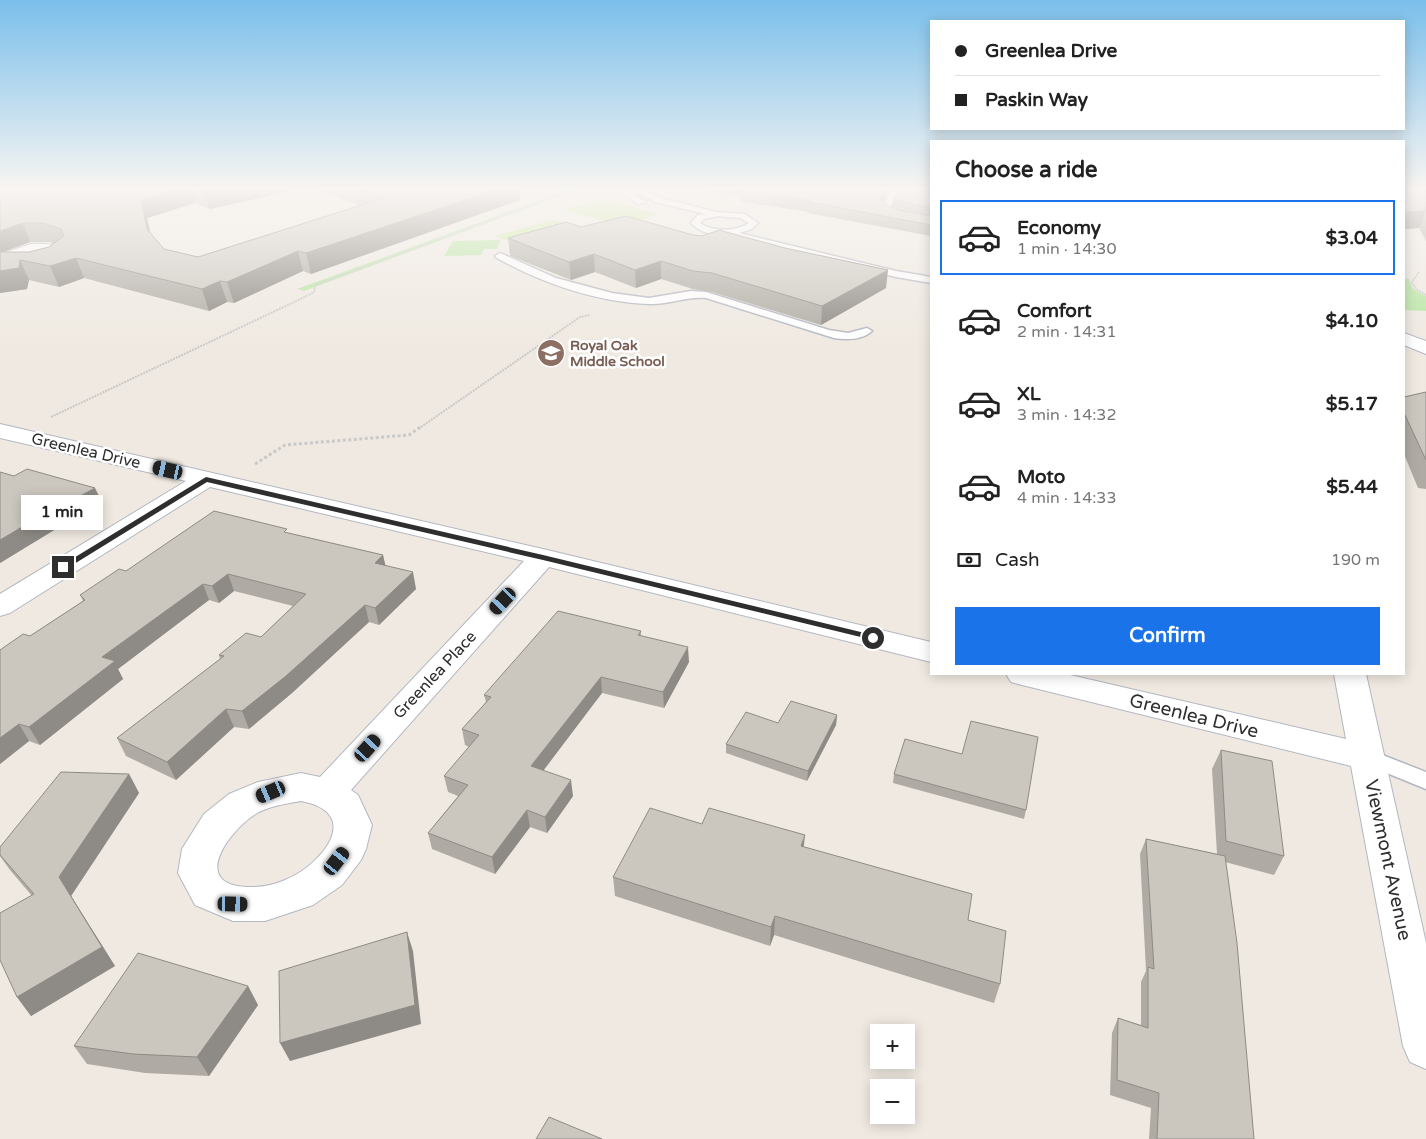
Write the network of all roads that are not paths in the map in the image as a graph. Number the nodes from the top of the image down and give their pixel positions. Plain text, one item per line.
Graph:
1 (766, 242) edge
2 (801, 242) edge
3 (500, 256) dead end
4 (0, 260) edge
5 (0, 264) edge
6 (930, 272) edge
7 (930, 280) edge
8 (867, 331) dead end
9 (1405, 338) edge
10 (1426, 348) edge
11 (7, 432) edge
12 (215, 481) junction
13 (543, 558) junction
14 (0, 606) edge
15 (930, 652) edge
16 (1026, 675) edge
17 (1350, 675) edge
18 (1367, 758) junction
19 (1426, 781) edge
20 (328, 792) dead end
21 (1426, 1046) edge

1 - 7 lane
2 - 6 lane
3 - 8 lane
4 - 5 street
9 - 10 street
11 - 12 street, Greenlea Drive
12 - 13 street, Greenlea Drive
12 - 14 street
13 - 15 street, Greenlea Drive
13 - 20 street, Greenlea Place
16 - 18 street, Greenlea Drive
17 - 18 street, Viewmont Avenue
18 - 19 lane
18 - 21 street, Viewmont Avenue

